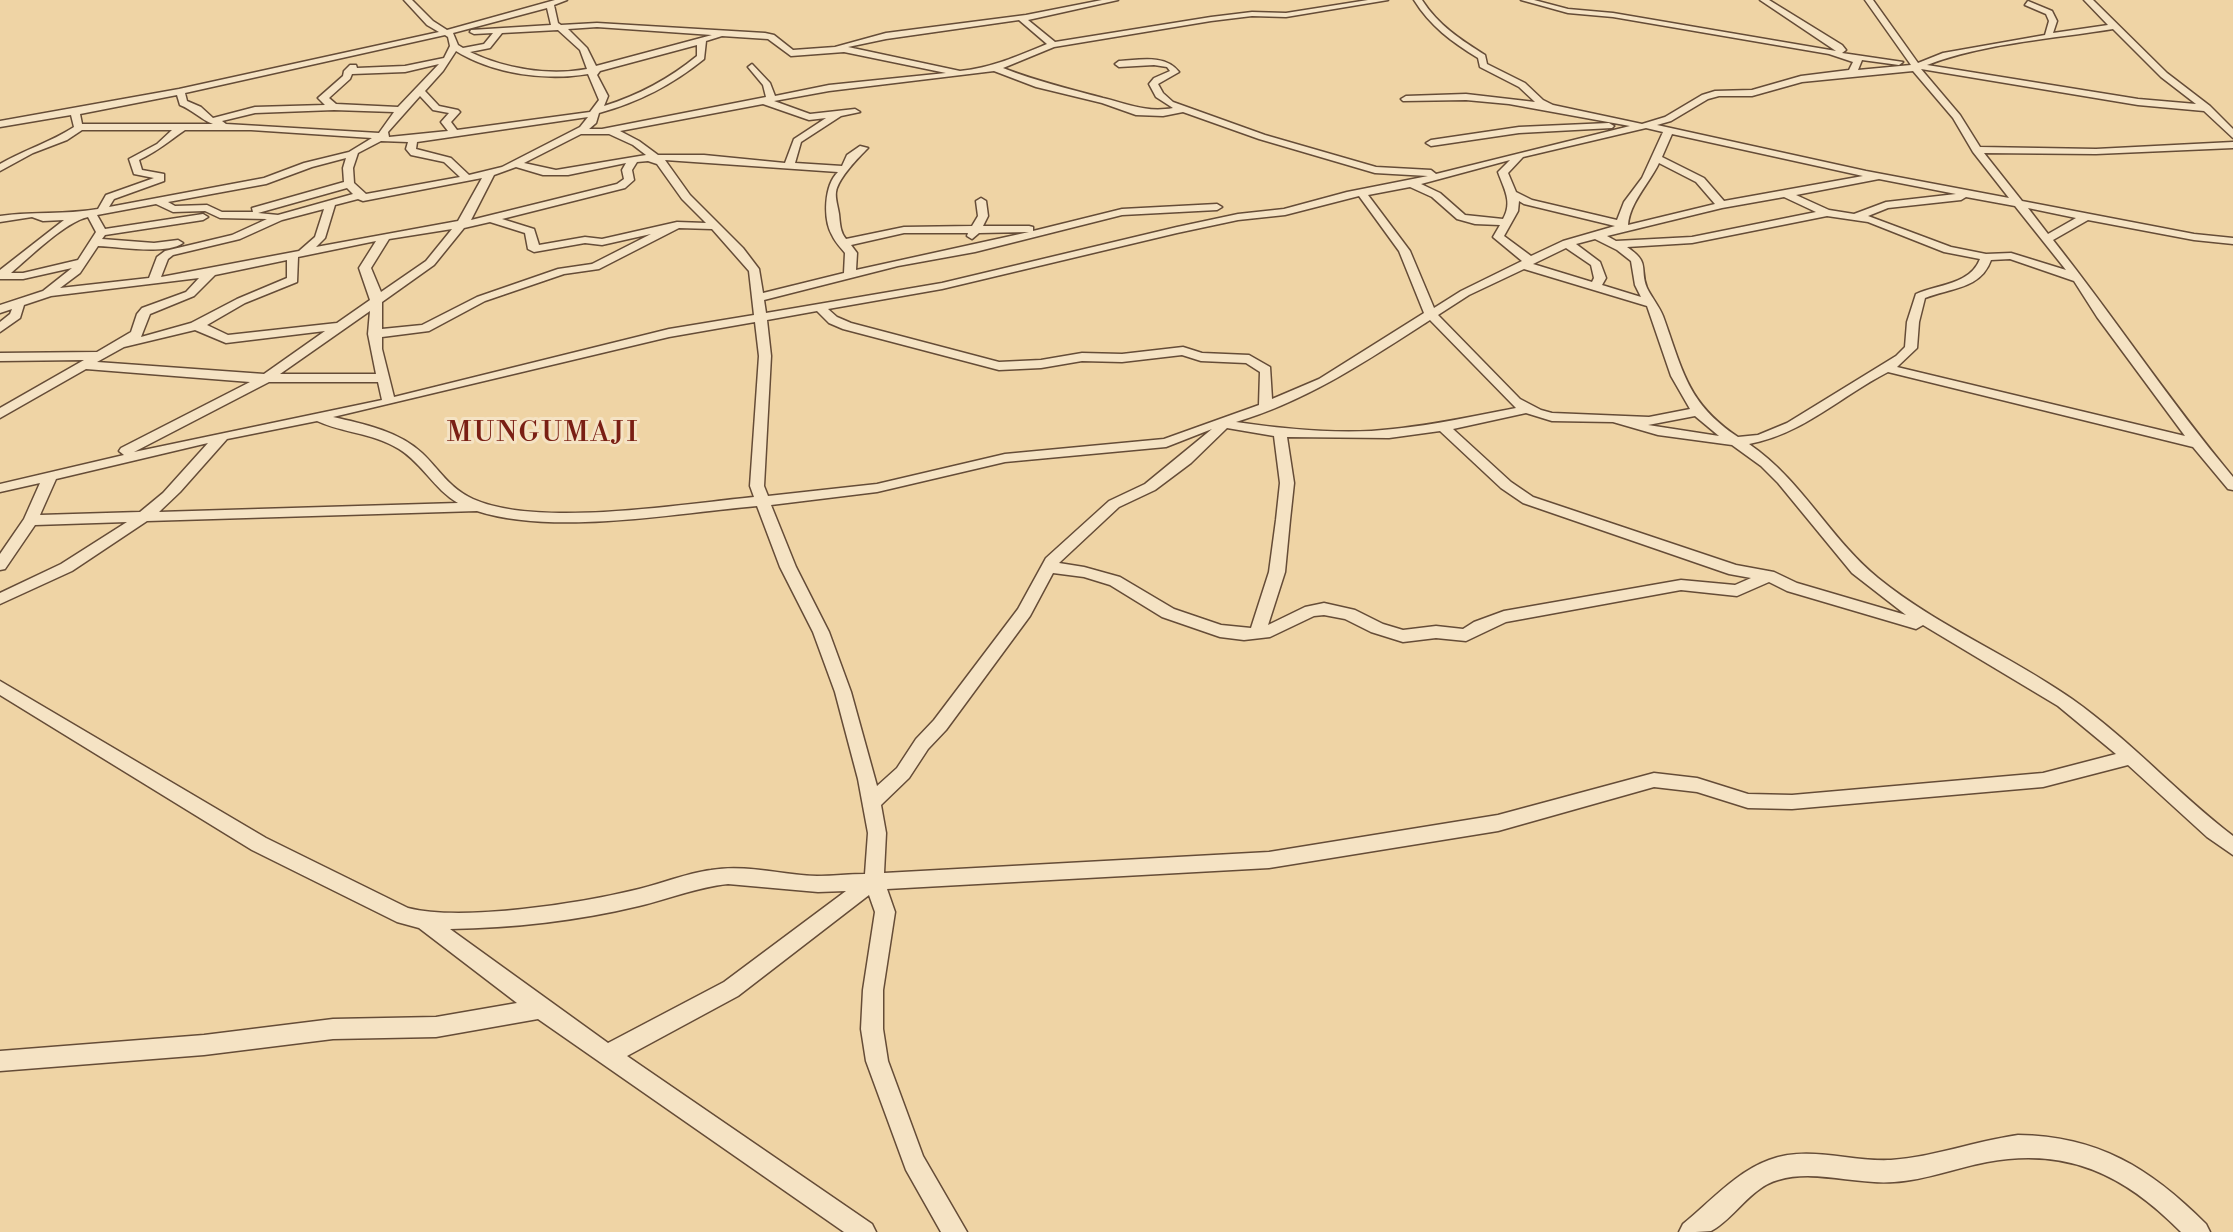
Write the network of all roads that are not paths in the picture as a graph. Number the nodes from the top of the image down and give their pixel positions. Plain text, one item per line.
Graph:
1 (408, 0) edge
2 (563, 0) edge
3 (1114, 0) edge
4 (1384, 0) edge
5 (1418, 0) edge
6 (1525, 0) edge
7 (1764, 0) edge
8 (1869, 0) edge
9 (2088, 0) edge
10 (2028, 3) dead end
11 (550, 4) junction
12 (1026, 17) junction
13 (2116, 26) junction
14 (562, 28) junction
15 (498, 32) junction
16 (447, 33) junction
17 (728, 34) junction
18 (2048, 37) junction
19 (702, 41) junction
20 (1052, 44) junction
21 (380, 48) junction
22 (458, 48) junction
23 (836, 48) junction
24 (1838, 53) junction
25 (1850, 56) junction
26 (445, 60) junction
27 (1119, 64) dead end
28 (1915, 66) junction
29 (752, 67) dead end
30 (995, 68) junction
31 (594, 70) junction
32 (348, 71) junction
33 (1852, 72) junction
34 (966, 74) junction
35 (420, 91) junction
36 (181, 93) junction
37 (766, 99) junction
38 (1406, 99) dead end
39 (1549, 106) junction
40 (334, 107) junction
41 (2207, 108) junction
42 (1184, 109) junction
43 (400, 110) junction
44 (855, 112) dead end
45 (75, 113) junction
46 (838, 113) junction
47 (593, 114) junction
48 (674, 117) junction
49 (212, 121) junction
50 (0, 124) edge
51 (1638, 125) junction
52 (80, 127) junction
53 (251, 127) junction
54 (181, 129) junction
55 (583, 129) junction
56 (609, 130) junction
57 (1669, 130) junction
58 (454, 133) junction
59 (2233, 135) edge
60 (382, 136) junction
61 (413, 139) junction
62 (1431, 143) dead end
63 (2233, 145) edge
64 (863, 148) dead end
65 (1976, 150) junction
66 (352, 154) junction
67 (654, 157) junction
68 (1518, 158) dead end
69 (1656, 158) junction
70 (633, 160) junction
71 (516, 164) junction
72 (789, 165) junction
73 (0, 168) edge
74 (846, 169) junction
75 (1447, 173) junction
76 (489, 174) junction
77 (1881, 176) junction
78 (468, 179) junction
79 (349, 184) junction
80 (1406, 185) junction
81 (1361, 192) junction
82 (1513, 194) junction
83 (1786, 194) junction
84 (361, 195) junction
85 (1981, 195) junction
86 (157, 201) junction
87 (981, 201) dead end
88 (2018, 202) junction
89 (330, 205) junction
90 (1722, 205) junction
91 (1217, 207) dead end
92 (1372, 210) junction
93 (1575, 212) junction
94 (91, 213) junction
95 (1828, 213) junction
96 (220, 215) junction
97 (2088, 215) junction
98 (236, 216) junction
99 (1857, 216) junction
100 (278, 218) junction
101 (0, 219) edge
102 (492, 219) junction
103 (1507, 222) junction
104 (461, 225) junction
105 (677, 225) junction
106 (713, 226) junction
107 (1622, 227) junction
108 (973, 230) junction
109 (1047, 232) junction
110 (385, 236) junction
111 (1591, 236) junction
112 (98, 237) junction
113 (236, 237) junction
114 (2046, 240) junction
115 (2233, 241) edge
116 (845, 243) junction
117 (1567, 243) junction
118 (1614, 244) junction
119 (975, 249) junction
120 (296, 254) junction
121 (1986, 257) junction
122 (83, 262) junction
123 (1525, 262) junction
124 (2, 272) edge
125 (211, 272) junction
126 (850, 275) junction
127 (2077, 278) junction
128 (154, 281) junction
129 (1595, 288) junction
130 (41, 296) junction
131 (757, 298) junction
132 (19, 303) junction
133 (376, 303) junction
134 (1652, 304) junction
135 (818, 306) junction
136 (0, 309) edge
137 (1430, 313) junction
138 (761, 316) junction
139 (346, 325) junction
140 (195, 326) junction
141 (0, 328) edge
142 (374, 334) junction
143 (111, 349) junction
144 (99, 356) junction
145 (0, 357) edge
146 (83, 365) junction
147 (1888, 368) junction
148 (383, 378) junction
149 (265, 379) junction
150 (389, 402) junction
151 (1266, 407) junction
152 (1527, 409) junction
153 (1698, 411) junction
154 (0, 414) edge
155 (317, 418) junction
156 (1616, 418) junction
157 (1224, 423) junction
158 (1443, 427) junction
159 (1280, 433) junction
160 (222, 436) junction
161 (1729, 440) junction
162 (2198, 444) junction
163 (102, 463) junction
164 (51, 475) junction
165 (2233, 486) edge
166 (0, 488) edge
167 (762, 501) junction
168 (480, 506) junction
169 (140, 518) junction
170 (31, 520) junction
171 (0, 565) edge
172 (1047, 567) junction
173 (1769, 576) junction
174 (0, 599) edge
175 (1916, 622) dead end
176 (1261, 633) junction
177 (0, 687) edge
178 (2133, 757) junction
179 (871, 803) junction
180 (2233, 847) edge
181 (874, 880) junction
182 (424, 921) junction
183 (541, 1009) junction
184 (607, 1055) junction
185 (0, 1061) edge
186 (864, 1232) edge
187 (955, 1232) edge
188 (1691, 1232) edge
189 (2198, 1232) edge

1 - 16 street
2 - 11 street
3 - 12 street
4 - 20 street
5 - 39 street
6 - 24 street
7 - 24 street
8 - 28 street
9 - 13 street
10 - 18 street
11 - 14 street
11 - 16 street
12 - 20 street
12 - 23 street
13 - 18 street
13 - 41 street
14 - 15 street
14 - 17 street
14 - 31 street
15 - 16 street
15 - 22 street
16 - 21 street
16 - 22 street
17 - 19 street
17 - 23 street
18 - 28 street
19 - 31 street
19 - 47 street
20 - 30 street
21 - 32 street
21 - 36 street
22 - 26 street
22 - 31 street
23 - 34 street
24 - 25 street
25 - 28 street
25 - 33 street
26 - 32 street
26 - 35 street
27 - 42 street
28 - 33 street
28 - 41 street
28 - 65 street
29 - 37 street
30 - 34 street
30 - 42 street
31 - 47 street
32 - 40 street
33 - 51 street
34 - 37 street
35 - 43 street
35 - 58 street
36 - 45 street
36 - 49 street
37 - 46 street
37 - 48 street
38 - 39 street
39 - 51 street
40 - 43 street
40 - 49 street
41 - 59 street
42 - 75 street
43 - 60 street
44 - 46 street
45 - 50 street
45 - 52 street
46 - 72 street
47 - 48 street
47 - 55 street
47 - 58 street
48 - 56 street
49 - 53 street
51 - 57 street
51 - 62 street
51 - 75 street
52 - 54 street
52 - 73 street
53 - 54 street
53 - 60 street
54 - 94 street
55 - 56 street
55 - 71 street
56 - 67 street
57 - 69 street
57 - 77 street
58 - 61 street
60 - 61 street
60 - 66 street
61 - 78 street
63 - 65 street
64 - 74 street
65 - 88 street
66 - 79 street
66 - 86 street
67 - 70 street
67 - 72 street
67 - 106 street
68 - 82 street
69 - 90 street
69 - 107 street
70 - 71 street
70 - 102 street
71 - 76 street
72 - 74 street
74 - 116 street
75 - 80 street
76 - 78 street
76 - 104 street
77 - 83 street
77 - 85 street
78 - 84 street
79 - 84 street
79 - 98 street
80 - 81 street
80 - 92 street
80 - 103 street
81 - 92 street
81 - 135 street
82 - 93 street
82 - 103 street
83 - 90 street
83 - 95 street
84 - 89 street
85 - 88 street
85 - 99 street
86 - 94 street
86 - 96 street
87 - 108 street
88 - 97 street
88 - 114 street
89 - 100 street
89 - 120 street
90 - 107 street
91 - 109 street
92 - 137 street
93 - 107 street
93 - 111 street
94 - 101 street
94 - 112 street
94 - 124 street
95 - 99 street
95 - 118 street
96 - 98 street
96 - 112 street
97 - 114 street
97 - 115 street
98 - 100 street
99 - 121 street
100 - 113 street
102 - 104 street
102 - 105 street
103 - 123 street
104 - 110 street
104 - 133 street
105 - 106 street
105 - 142 street
106 - 131 street
107 - 111 street
108 - 109 street
108 - 116 street
108 - 119 street
109 - 119 street
110 - 120 street
110 - 133 street
111 - 117 street
111 - 118 street
112 - 113 street
112 - 122 street
113 - 128 street
114 - 127 street
116 - 126 street
117 - 123 street
117 - 129 street
118 - 134 street
119 - 126 street
120 - 125 street
120 - 140 street
121 - 127 street
121 - 147 street
122 - 124 street
122 - 130 street
123 - 129 street
123 - 137 street
125 - 128 street
125 - 143 street
126 - 131 street
127 - 162 street
128 - 130 street
129 - 134 street
130 - 132 street
131 - 138 street
132 - 136 street
132 - 141 street
133 - 139 street
133 - 142 street
134 - 153 street
135 - 138 street
135 - 151 street
137 - 151 street
137 - 152 street
138 - 150 street
138 - 167 street
139 - 140 street
139 - 149 street
140 - 143 street
142 - 148 street
143 - 144 street
144 - 145 street
144 - 146 street
146 - 149 street
146 - 154 street
147 - 161 street
147 - 162 street
148 - 149 street
148 - 150 street
149 - 163 street
150 - 155 street
151 - 157 street
152 - 156 street
152 - 158 street
153 - 156 street
153 - 161 street
155 - 160 street
155 - 168 street
156 - 161 street
157 - 159 street
157 - 167 street
157 - 172 street
158 - 159 street
158 - 173 street
159 - 176 street
160 - 163 street
160 - 169 street
161 - 178 street
162 - 165 street
163 - 164 street
164 - 166 street
164 - 170 street
167 - 168 street
167 - 179 street
168 - 169 street
169 - 170 street
169 - 174 street
170 - 171 street
172 - 176 street
172 - 179 street
173 - 175 street
173 - 176 street
177 - 182 street
178 - 180 street
178 - 181 street
179 - 181 street
181 - 182 street
181 - 184 street
181 - 187 street
182 - 183 street
183 - 184 street
183 - 185 street
184 - 186 street
188 - 189 street

